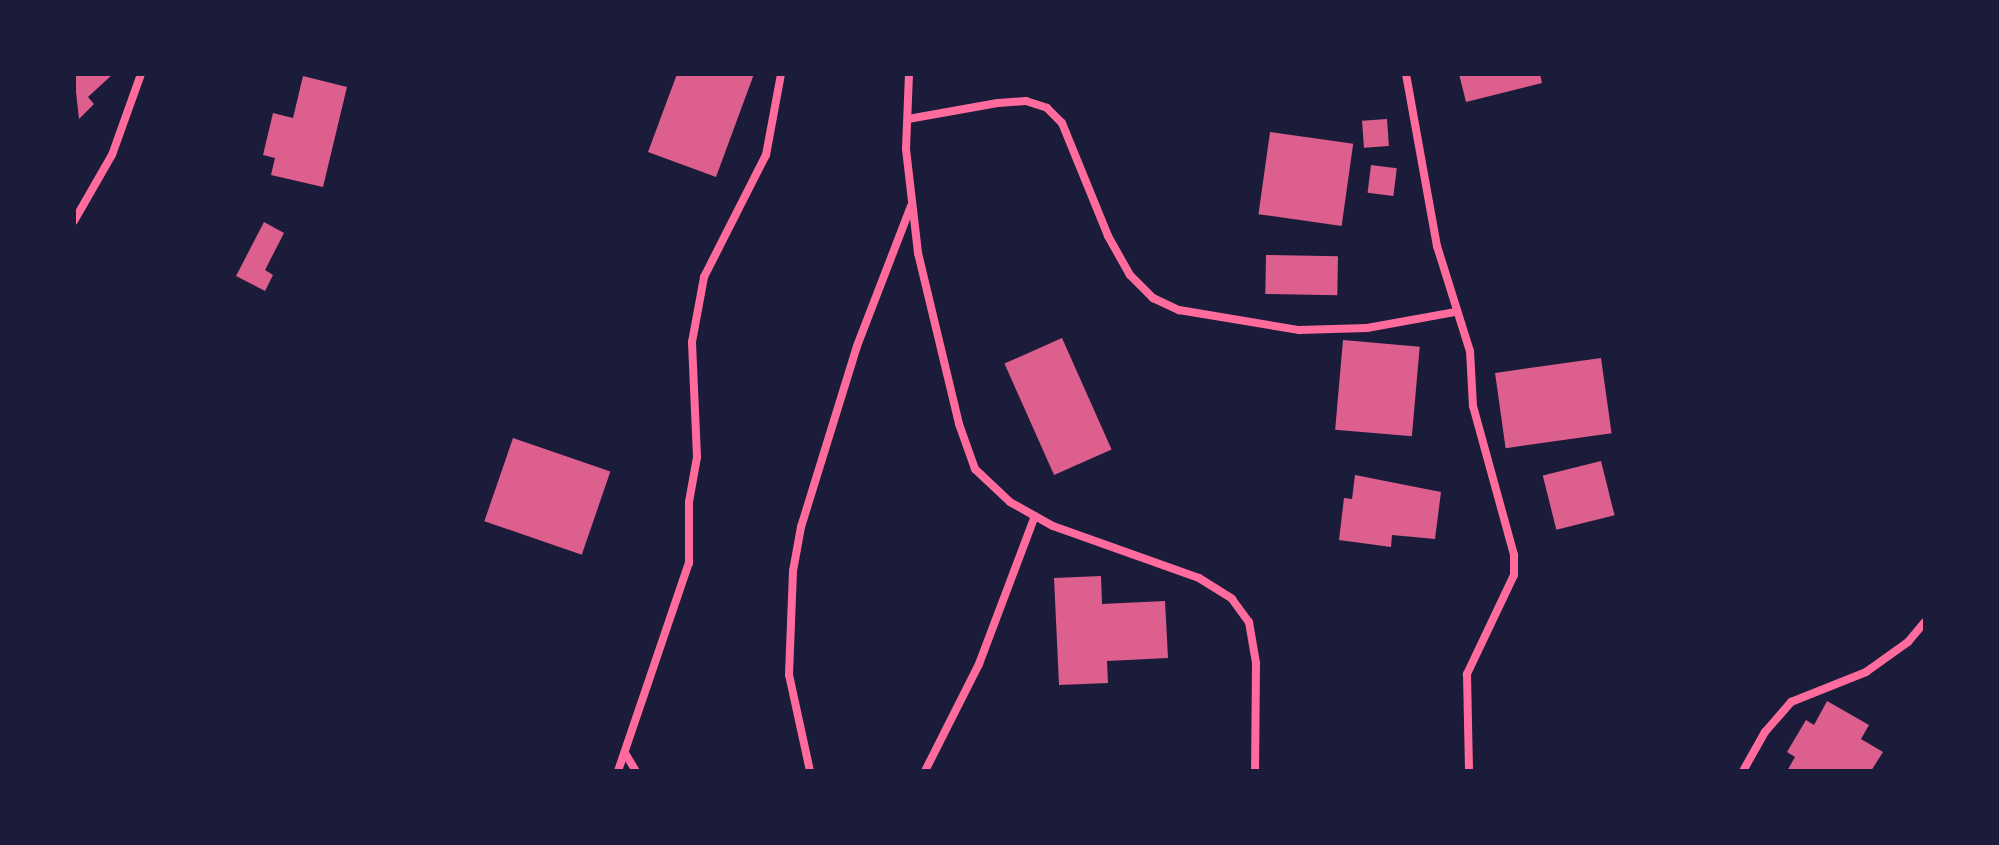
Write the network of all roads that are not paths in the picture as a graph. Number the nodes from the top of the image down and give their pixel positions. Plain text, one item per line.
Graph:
1 (141, 74) edge
2 (781, 74) edge
3 (909, 74) edge
4 (1406, 74) edge
5 (908, 119) junction
6 (912, 202) junction
7 (74, 221) edge
8 (1455, 312) junction
9 (1035, 516) junction
10 (1925, 622) edge
11 (625, 753) junction
12 (618, 771) edge
13 (636, 771) edge
14 (810, 771) edge
15 (925, 771) edge
16 (1255, 771) edge
17 (1469, 771) edge
18 (1743, 771) edge

1 - 7 street
2 - 11 street
3 - 5 street
4 - 8 street
5 - 6 street
5 - 8 street
6 - 9 street
6 - 14 street
8 - 17 street
9 - 15 street
9 - 16 street
10 - 18 street
11 - 12 street
11 - 13 street

